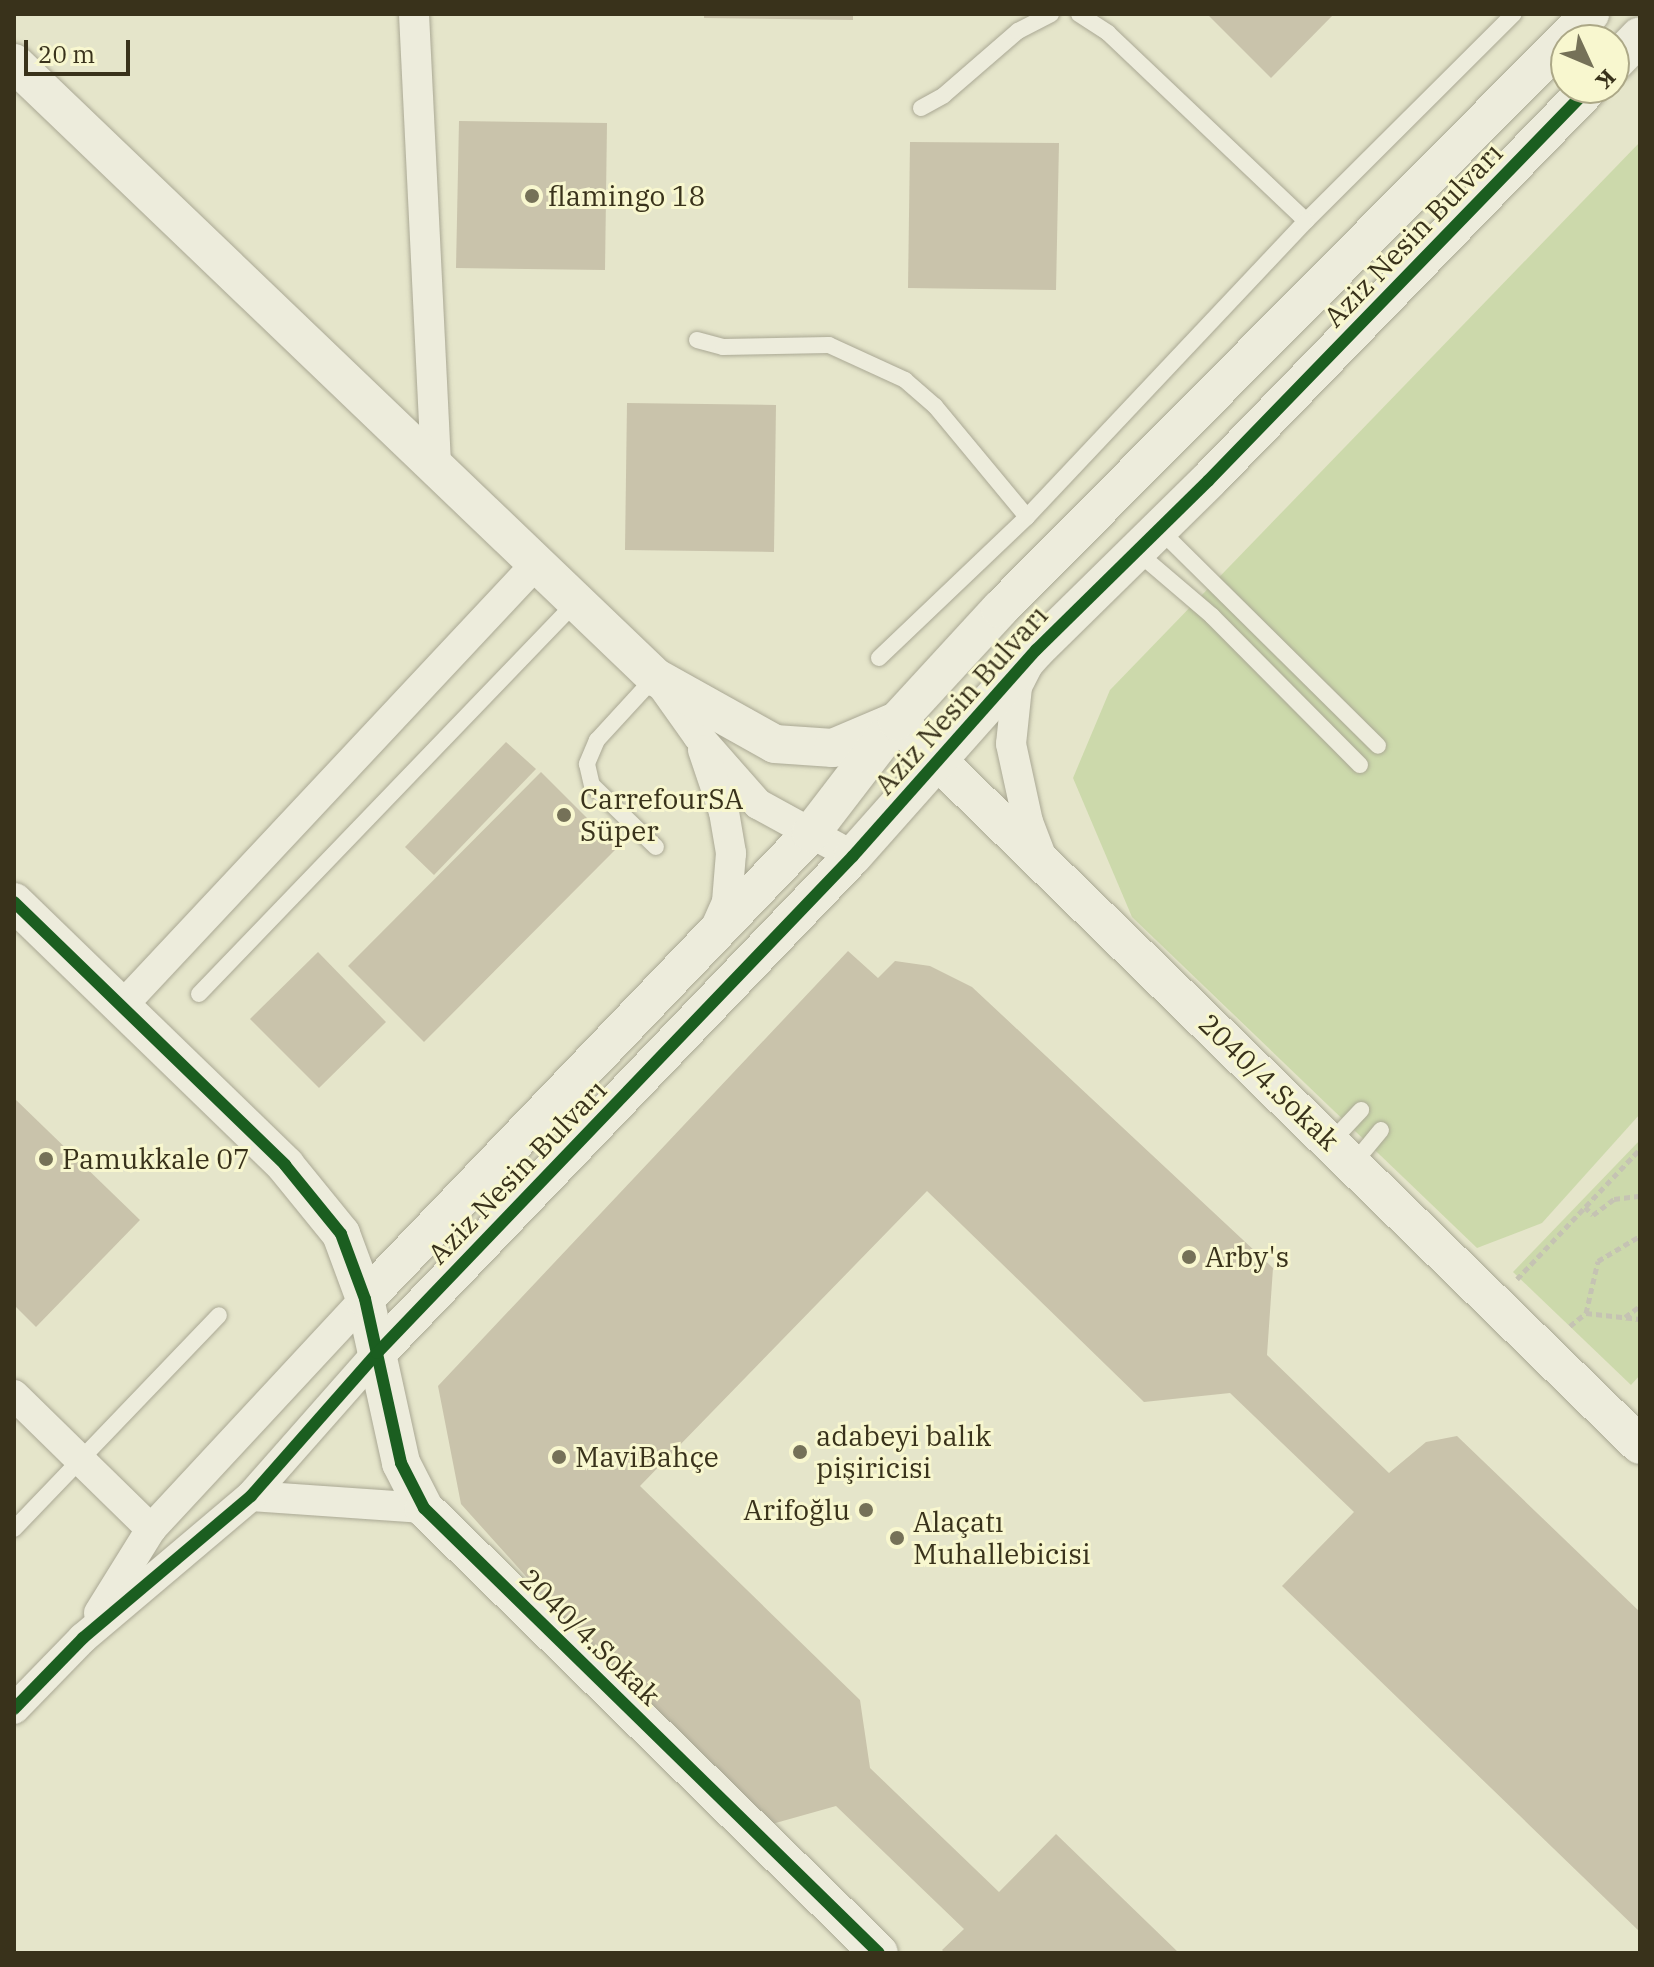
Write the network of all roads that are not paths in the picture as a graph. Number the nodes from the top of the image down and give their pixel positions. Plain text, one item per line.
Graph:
1 (414, 14) edge
2 (1051, 14) edge
3 (1079, 14) edge
4 (1514, 14) edge
5 (1590, 14) edge
6 (14, 63) edge
7 (1573, 104) edge
8 (921, 108) dead end
9 (1306, 221) junction
10 (697, 340) dead end
11 (436, 467) junction
12 (1027, 517) junction
13 (1148, 540) junction
14 (537, 563) junction
15 (577, 601) junction
16 (1036, 650) junction
17 (879, 658) dead end
18 (655, 677) junction
19 (897, 721) junction
20 (698, 736) junction
21 (1378, 746) dead end
22 (937, 760) junction
23 (1360, 765) dead end
24 (811, 833) junction
25 (656, 847) dead end
26 (853, 856) junction
27 (1042, 860) junction
28 (14, 902) edge
29 (712, 937) junction
30 (199, 994) dead end
31 (122, 1006) junction
32 (1361, 1110) dead end
33 (1381, 1130) dead end
34 (1342, 1153) junction
35 (365, 1299) junction
36 (219, 1315) dead end
37 (377, 1353) junction
38 (14, 1395) edge
39 (1632, 1432) edge
40 (80, 1460) junction
41 (251, 1496) junction
42 (424, 1508) junction
43 (14, 1529) edge
44 (151, 1529) junction
45 (83, 1638) junction
46 (14, 1709) edge
47 (879, 1953) edge

1 - 11 street
2 - 8 lane
3 - 9 lane
4 - 9 lane
5 - 19 street, Aziz Nesin Bulvarı
6 - 11 street
7 - 13 street, Aziz Nesin Bulvarı
9 - 12 lane
10 - 12 lane
11 - 14 street
12 - 17 lane
13 - 16 street, Aziz Nesin Bulvarı
13 - 21 lane
13 - 23 lane
14 - 15 street
14 - 31 street
15 - 18 street
15 - 30 lane
16 - 22 street, Aziz Nesin Bulvarı
16 - 27 street
18 - 19 street
18 - 20 street
18 - 25 lane
19 - 22 street, 2040/4.Sokak
19 - 24 street, Aziz Nesin Bulvarı
20 - 24 street
20 - 29 street
22 - 26 street, Aziz Nesin Bulvarı
22 - 27 street, 2040/4.Sokak
24 - 26 street
24 - 29 street, Aziz Nesin Bulvarı
26 - 37 street, Aziz Nesin Bulvarı
27 - 34 street, 2040/4.Sokak
28 - 31 street, 2040/4.Sokak
29 - 35 street, Aziz Nesin Bulvarı
31 - 35 street, 2040/4.Sokak
32 - 34 lane
33 - 34 lane
34 - 39 street, 2040/4.Sokak
35 - 37 street, 2040/4.Sokak
35 - 44 street, Aziz Nesin Bulvarı
36 - 40 lane
37 - 41 street, Aziz Nesin Bulvarı
37 - 42 street, 2040/4.Sokak
38 - 40 street
40 - 43 lane
40 - 44 street
41 - 42 street
41 - 45 street, Aziz Nesin Bulvarı
42 - 47 street, 2040/4.Sokak
44 - 45 street, Aziz Nesin Bulvarı
45 - 46 street, Aziz Nesin Bulvarı

